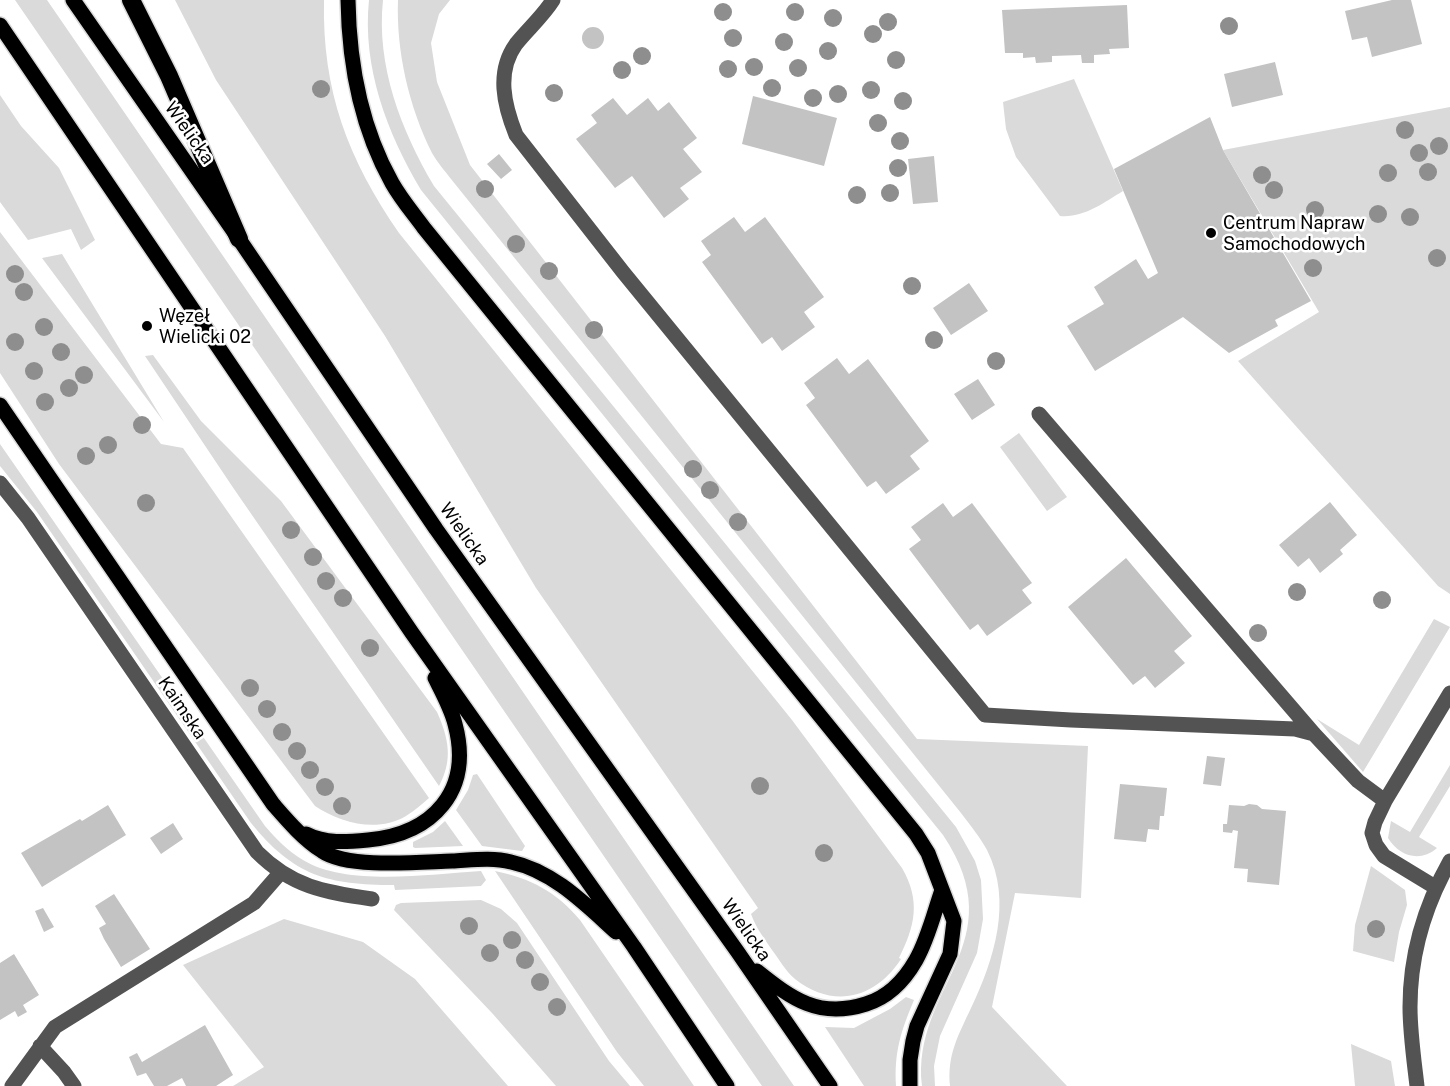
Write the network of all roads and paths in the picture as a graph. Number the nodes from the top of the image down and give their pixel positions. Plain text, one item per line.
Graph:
1 (73, 0) edge
2 (131, 0) edge
3 (348, 0) edge
4 (553, 0) edge
5 (0, 25) edge
6 (239, 239) junction
7 (0, 405) edge
8 (1038, 414) dead end
9 (0, 483) edge
10 (412, 633) junction
11 (1450, 693) edge
12 (1314, 734) junction
13 (1385, 801) junction
14 (298, 829) junction
15 (1450, 861) edge
16 (281, 873) junction
17 (1435, 887) junction
18 (942, 890) junction
19 (372, 899) dead end
20 (634, 947) junction
21 (736, 951) junction
22 (40, 1046) junction
23 (12, 1086) edge
24 (74, 1086) edge
25 (727, 1086) edge
26 (830, 1086) edge
27 (910, 1086) edge
28 (1417, 1086) edge

1 - 6 main road, Wielicka
2 - 6 highway
3 - 18 main road
4 - 12 street
5 - 10 main road
6 - 21 main road, Wielicka
7 - 14 main road
8 - 12 street
9 - 16 street, Kaimska
10 - 14 main road
10 - 20 main road
11 - 13 street
12 - 13 street
13 - 17 street
14 - 20 main road
15 - 17 street
16 - 19 street, Kaimska
16 - 22 street
17 - 28 street
18 - 21 main road
18 - 27 main road
20 - 25 main road
21 - 26 main road, Wielicka
22 - 23 street
22 - 24 street

